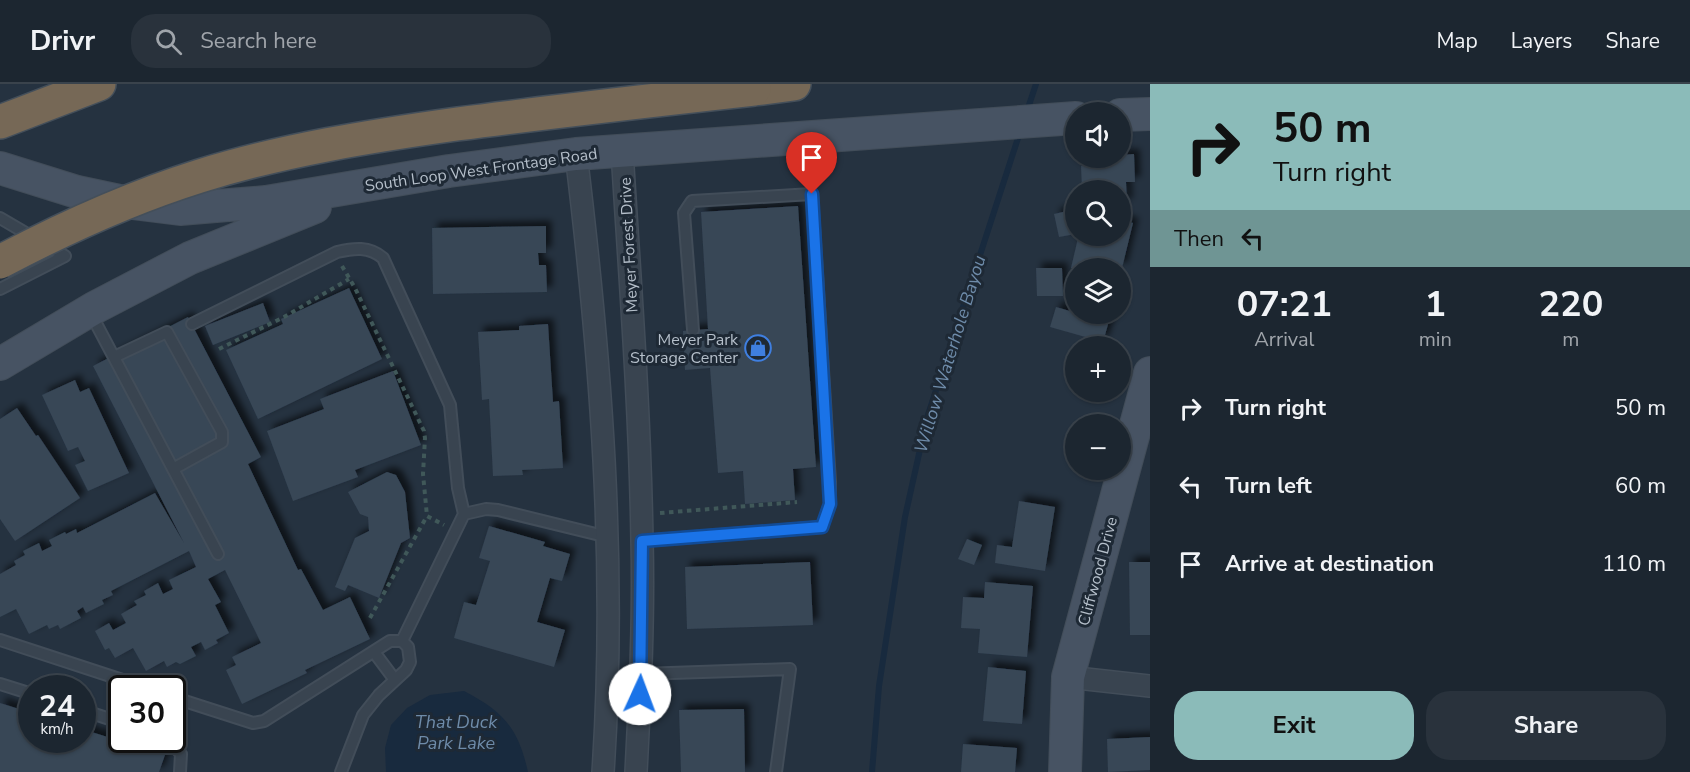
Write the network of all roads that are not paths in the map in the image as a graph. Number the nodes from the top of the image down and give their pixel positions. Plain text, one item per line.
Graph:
1 (99, 84) edge
2 (794, 84) edge
3 (1150, 114) edge
4 (1131, 115) edge
5 (12, 116) edge
6 (1065, 119) edge
7 (622, 150) junction
8 (576, 154) junction
9 (0, 168) edge
10 (368, 185) junction
11 (0, 218) edge
12 (0, 262) edge
13 (0, 289) edge
14 (90, 311) junction
15 (192, 324) dead end
16 (693, 330) dead end
17 (114, 357) junction
18 (0, 364) edge
19 (1150, 378) edge
20 (173, 469) junction
21 (464, 514) junction
22 (608, 537) junction
23 (642, 541) junction
24 (218, 554) dead end
25 (0, 640) edge
26 (402, 641) junction
27 (374, 652) junction
28 (641, 674) junction
29 (108, 675) edge
30 (1068, 677) junction
31 (395, 680) junction
32 (0, 684) edge
33 (1150, 686) edge
34 (18, 690) edge
35 (186, 701) edge
36 (180, 753) edge
37 (180, 772) edge
38 (341, 772) edge
39 (603, 772) edge
40 (636, 772) edge
41 (776, 772) edge
42 (1065, 772) edge

1 - 5 highway
2 - 12 highway, bridge
3 - 4 main road
6 - 7 main road, South Loop West Frontage Road
7 - 8 main road, South Loop West Frontage Road
7 - 23 street, Meyer Forest Drive
8 - 10 main road, South Loop West Frontage Road
8 - 22 street
9 - 10 main road, South Loop West Frontage Road
10 - 14 main road
11 - 13 lane
14 - 17 lane
14 - 18 main road
15 - 21 lane
16 - 23 lane
17 - 20 lane
17 - 20 lane
19 - 30 main road, Cliffwood Drive
20 - 24 lane
21 - 22 lane
21 - 26 lane
22 - 23 street
22 - 39 street
23 - 28 street, Meyer Forest Drive
25 - 29 lane
26 - 27 lane
26 - 31 lane
27 - 31 lane
27 - 35 lane
28 - 40 street, Meyer Forest Drive
28 - 41 lane
30 - 33 street
30 - 42 main road, Cliffwood Drive
31 - 38 lane
32 - 34 lane
36 - 37 lane

